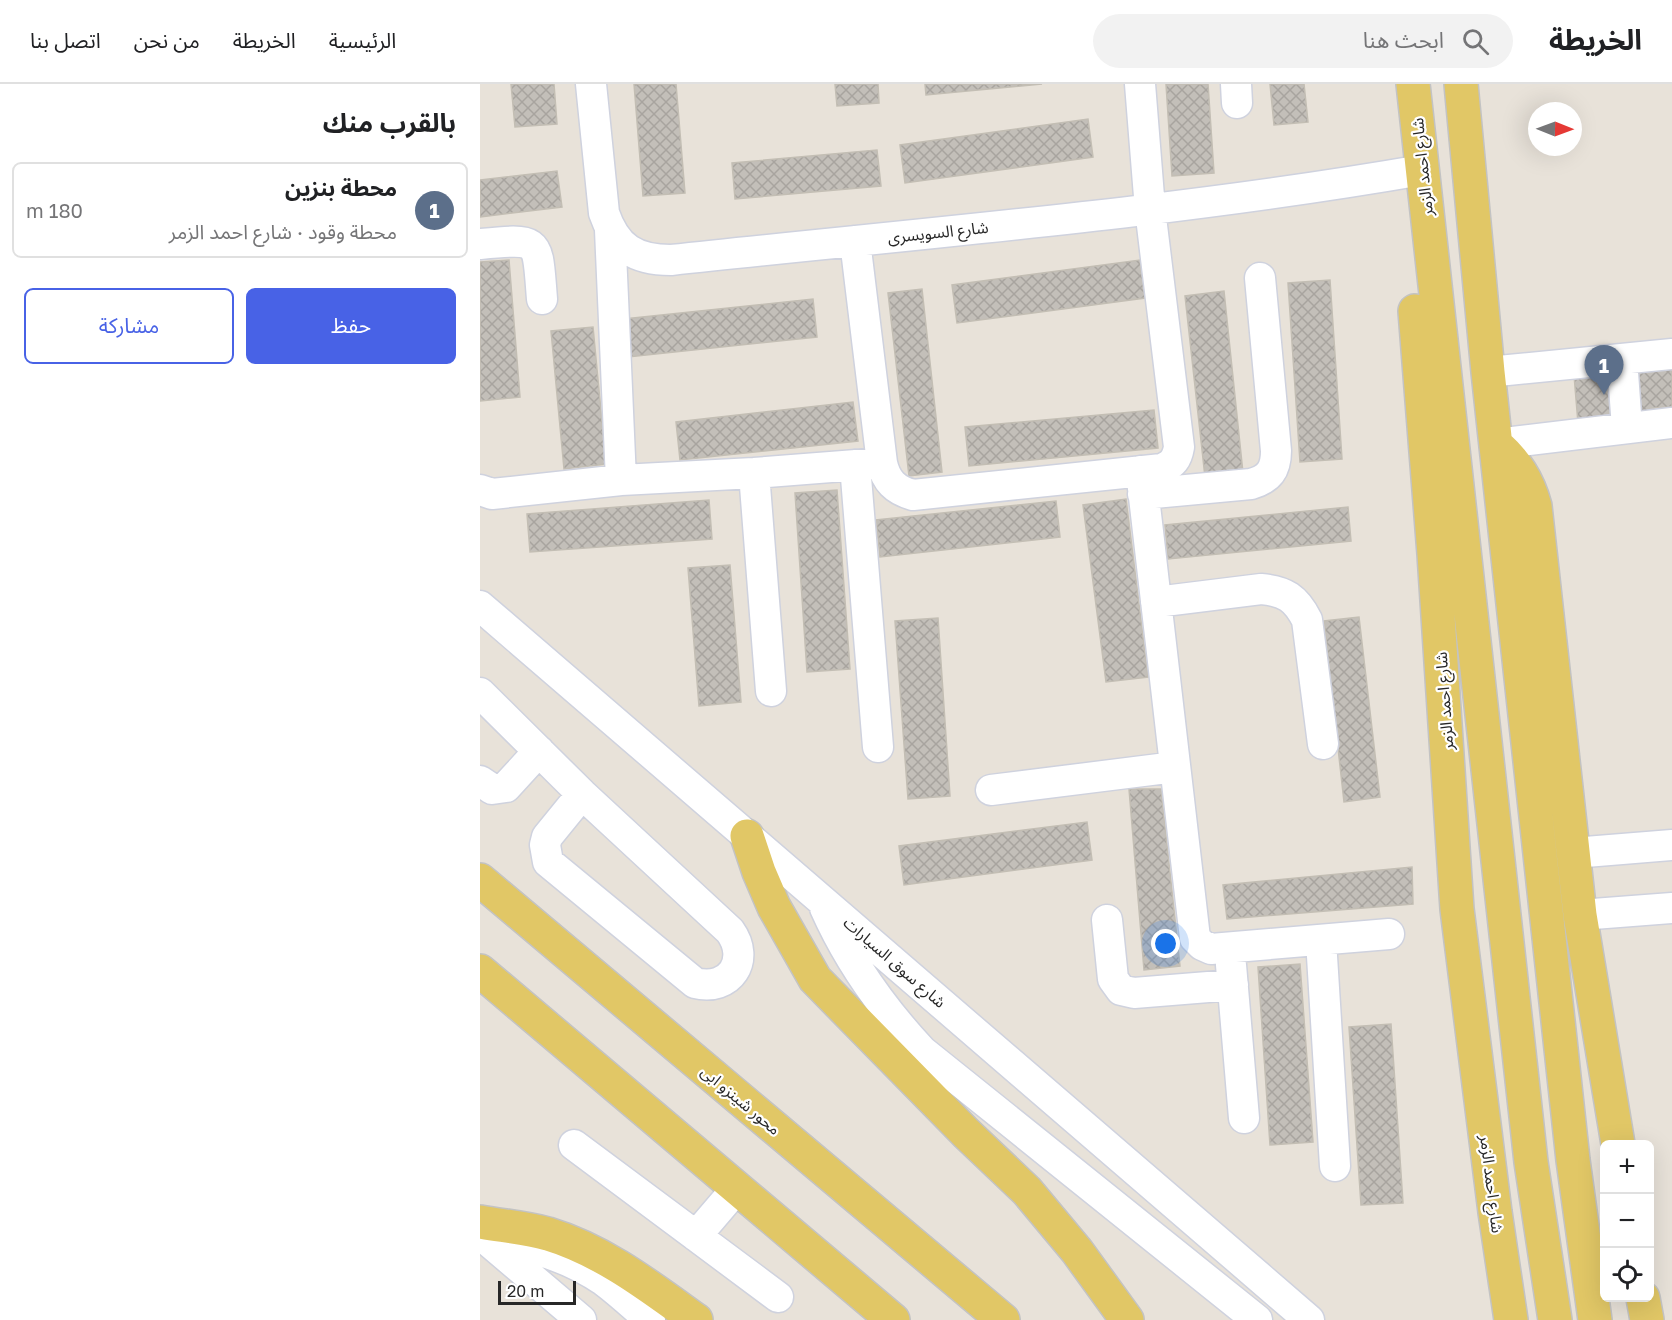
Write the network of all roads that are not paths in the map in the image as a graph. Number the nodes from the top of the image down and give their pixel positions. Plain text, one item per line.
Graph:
1 (591, 84) edge
2 (1140, 84) edge
3 (1413, 84) edge
4 (1461, 84) edge
5 (1422, 171) junction
6 (1150, 209) junction
7 (610, 230) junction
8 (1428, 230) junction
9 (855, 241) junction
10 (480, 244) edge
11 (1260, 278) dead end
12 (542, 299) dead end
13 (1672, 354) edge
14 (1622, 359) junction
15 (1488, 372) junction
16 (1672, 423) edge
17 (1627, 428) junction
18 (1496, 444) junction
19 (868, 464) junction
20 (754, 473) junction
21 (621, 480) junction
22 (1142, 483) junction
23 (480, 490) edge
24 (1156, 602) junction
25 (480, 606) edge
26 (771, 691) dead end
27 (480, 693) edge
28 (1323, 744) dead end
29 (878, 747) dead end
30 (539, 751) junction
31 (1175, 767) junction
32 (480, 781) edge
33 (991, 790) dead end
34 (582, 794) junction
35 (747, 836) junction
36 (1672, 844) edge
37 (1573, 853) junction
38 (480, 880) edge
39 (820, 897) junction
40 (1672, 908) edge
41 (1580, 915) junction
42 (1107, 920) dead end
43 (1389, 934) dead end
44 (1321, 940) junction
45 (1230, 947) junction
46 (480, 971) edge
47 (1233, 985) junction
48 (1244, 1118) dead end
49 (1617, 1140) edge
50 (574, 1145) dead end
51 (1335, 1166) dead end
52 (737, 1188) junction
53 (483, 1232) edge
54 (696, 1236) junction
55 (778, 1297) dead end
56 (1644, 1302) edge
57 (581, 1320) edge
58 (650, 1320) edge
59 (696, 1320) edge
60 (893, 1320) edge
61 (1003, 1320) edge
62 (1127, 1320) edge
63 (1257, 1320) edge
64 (1309, 1320) edge
65 (1511, 1320) edge
66 (1555, 1320) edge
67 (1595, 1320) edge
68 (1647, 1320) edge

1 - 7 street
2 - 6 street
3 - 5 main road, شارع احمد الزمر
4 - 15 main road
5 - 6 street, شارع السويسرى
5 - 8 main road, شارع احمد الزمر
6 - 9 street, شارع السويسرى
6 - 22 street
7 - 9 street, شارع السويسرى
7 - 21 street
8 - 65 main road, شارع احمد الزمر
8 - 66 main road
9 - 19 street
10 - 12 street
11 - 22 street
13 - 14 street
14 - 15 street
14 - 17 street
15 - 18 main road
16 - 17 street
17 - 18 street
18 - 37 main road
18 - 67 main road
19 - 20 street
19 - 22 street
19 - 29 street
20 - 21 street
20 - 26 street
21 - 23 street
22 - 24 street
24 - 28 street
24 - 31 street
25 - 35 street, شارع سوق السيارات
27 - 30 street
30 - 32 street
30 - 34 street
31 - 33 street
31 - 45 street
34 - 34 street
35 - 39 street, شارع سوق السيارات
35 - 62 main road
36 - 37 street
37 - 41 main road
38 - 61 main road, محور شينزو ابى
39 - 63 street
39 - 64 street, شارع سوق السيارات
40 - 41 street
41 - 49 main road
42 - 47 street
43 - 44 street
44 - 45 street
44 - 51 street
45 - 47 street
46 - 52 main road
47 - 48 street
50 - 54 street
52 - 54 street
52 - 60 main road
53 - 57 street
53 - 58 street
53 - 59 main road
54 - 55 street
56 - 68 main road

